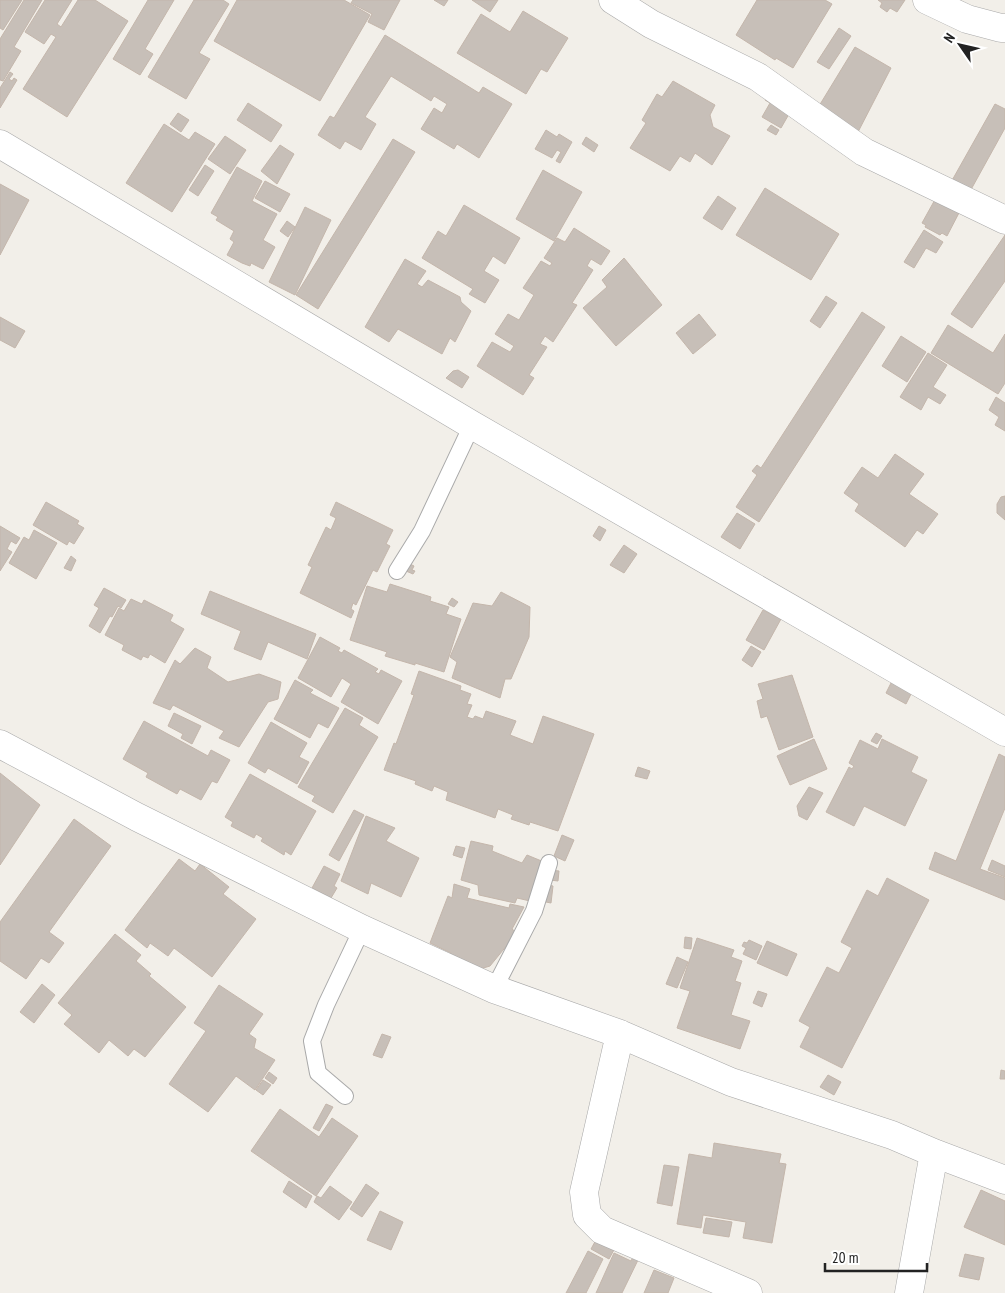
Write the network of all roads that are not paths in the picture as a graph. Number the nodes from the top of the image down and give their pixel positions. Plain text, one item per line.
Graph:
1 (613, 0) edge
2 (927, 0) edge
3 (1005, 28) edge
4 (0, 144) edge
5 (1005, 220) edge
6 (472, 424) junction
7 (397, 571) dead end
8 (1005, 732) edge
9 (0, 744) edge
10 (549, 863) dead end
11 (362, 929) junction
12 (494, 989) junction
13 (620, 1034) junction
14 (345, 1096) dead end
15 (934, 1154) junction
16 (1005, 1180) edge
17 (748, 1293) edge
18 (909, 1293) edge

1 - 5 street
2 - 3 street
4 - 6 street
6 - 7 lane
6 - 8 street
9 - 11 street
10 - 12 lane
11 - 12 street
11 - 14 lane
12 - 13 street
13 - 15 street
13 - 17 street
15 - 16 street
15 - 18 street

